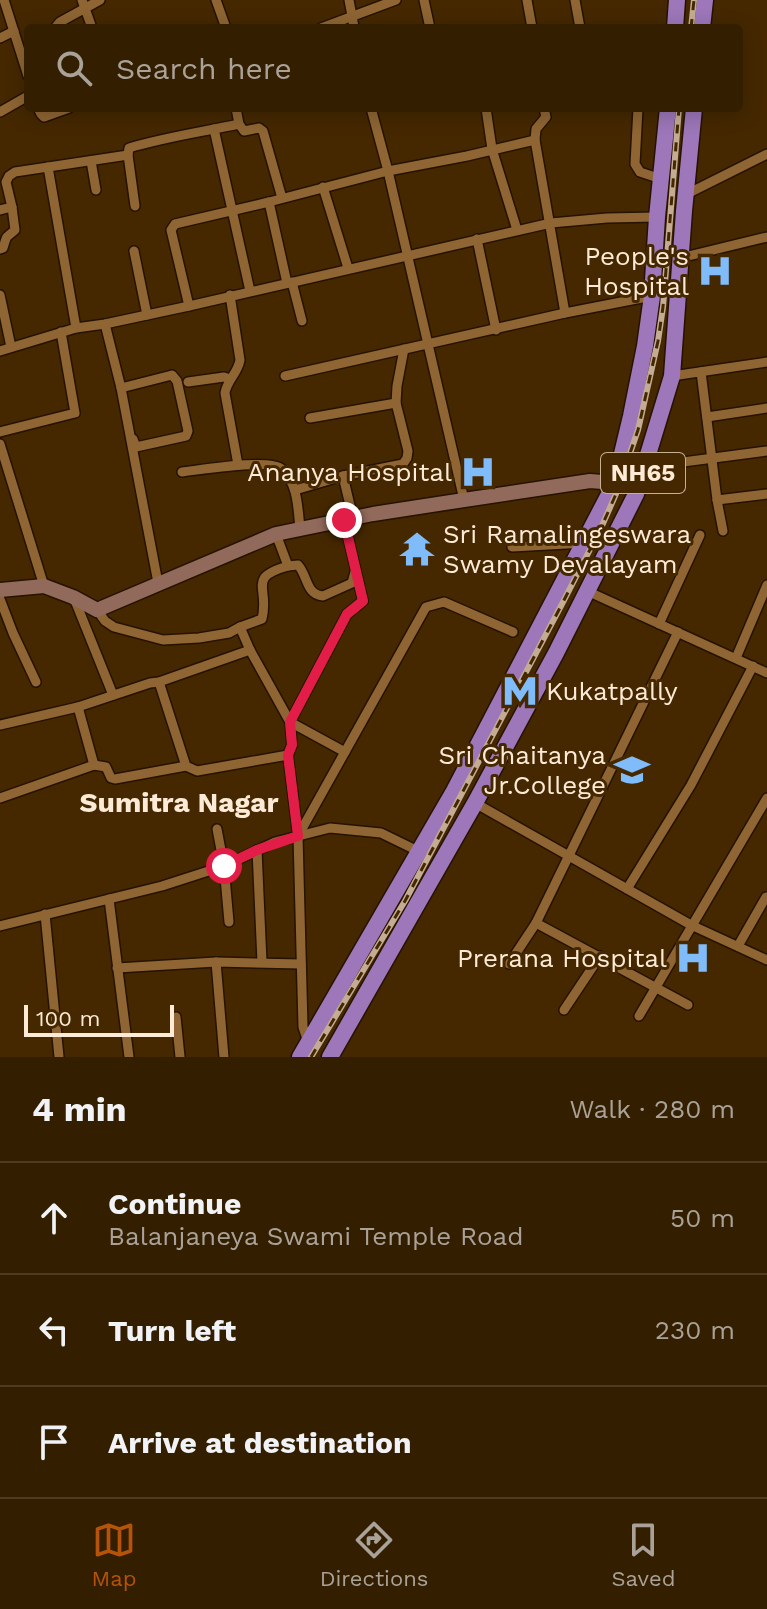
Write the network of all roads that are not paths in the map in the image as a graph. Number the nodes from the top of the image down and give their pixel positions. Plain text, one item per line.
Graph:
1 (4, 0) edge
2 (100, 0) edge
3 (216, 0) edge
4 (349, 0) edge
5 (396, 0) edge
6 (424, 0) edge
7 (527, 0) edge
8 (575, 0) edge
9 (677, 0) edge
10 (705, 0) edge
11 (84, 4) edge
12 (352, 22) edge
13 (58, 24) edge
14 (91, 24) edge
15 (225, 24) edge
16 (429, 24) edge
17 (531, 24) edge
18 (579, 24) edge
19 (675, 24) edge
20 (702, 24) edge
21 (14, 31) junction
22 (0, 38) edge
23 (24, 47) edge
24 (24, 98) edge
25 (0, 112) edge
26 (40, 112) edge
27 (58, 112) edge
28 (237, 112) edge
29 (372, 112) edge
30 (487, 112) edge
31 (545, 112) edge
32 (638, 112) edge
33 (668, 112) edge
34 (694, 112) edge
35 (239, 124) junction
36 (214, 129) junction
37 (535, 140) junction
38 (492, 149) junction
39 (767, 154) edge
40 (128, 155) junction
41 (91, 161) junction
42 (48, 167) junction
43 (388, 171) junction
44 (661, 179) junction
45 (323, 187) junction
46 (96, 190) dead end
47 (687, 194) junction
48 (282, 198) junction
49 (269, 202) junction
50 (135, 206) dead end
51 (12, 207) junction
52 (0, 210) edge
53 (233, 210) junction
54 (657, 217) junction
55 (551, 223) junction
56 (517, 230) junction
57 (767, 237) edge
58 (477, 239) junction
59 (0, 249) edge
60 (134, 251) dead end
61 (406, 257) junction
62 (680, 258) junction
63 (348, 268) junction
64 (289, 282) junction
65 (0, 286) edge
66 (250, 291) junction
67 (0, 295) edge
68 (230, 295) junction
69 (652, 296) junction
70 (189, 306) junction
71 (565, 313) junction
72 (147, 315) junction
73 (302, 321) dead end
74 (105, 324) junction
75 (76, 328) junction
76 (496, 330) junction
77 (61, 332) junction
78 (428, 345) junction
79 (11, 347) junction
80 (404, 349) junction
81 (0, 351) edge
82 (767, 362) edge
83 (701, 372) junction
84 (285, 376) dead end
85 (672, 376) junction
86 (230, 379) junction
87 (188, 382) dead end
88 (121, 388) junction
89 (396, 403) junction
90 (767, 408) edge
91 (126, 415) junction
92 (707, 417) junction
93 (310, 418) dead end
94 (0, 432) edge
95 (0, 444) edge
96 (767, 451) edge
97 (712, 458) junction
98 (238, 465) junction
99 (645, 467) junction
100 (182, 472) dead end
101 (343, 476) junction
102 (615, 483) junction
103 (295, 490) junction
104 (767, 494) edge
105 (464, 500) junction
106 (717, 500) junction
107 (349, 519) junction
108 (300, 529) junction
109 (723, 531) dead end
110 (276, 534) junction
111 (700, 535) dead end
112 (585, 543) junction
113 (512, 547) dead end
114 (288, 566) junction
115 (355, 571) junction
116 (158, 583) junction
117 (767, 585) edge
118 (44, 586) junction
119 (0, 590) edge
120 (587, 591) junction
121 (73, 597) junction
122 (0, 599) edge
123 (97, 610) junction
124 (659, 624) junction
125 (240, 627) junction
126 (513, 632) dead end
127 (678, 632) junction
128 (250, 650) junction
129 (736, 658) junction
130 (753, 666) junction
131 (767, 673) edge
132 (36, 682) dead end
133 (159, 682) junction
134 (113, 695) junction
135 (78, 707) junction
136 (290, 722) junction
137 (0, 725) edge
138 (345, 752) junction
139 (288, 755) junction
140 (94, 765) junction
141 (186, 766) junction
142 (0, 798) edge
143 (767, 798) edge
144 (475, 803) junction
145 (217, 829) dead end
146 (298, 836) junction
147 (257, 850) junction
148 (420, 852) junction
149 (568, 855) junction
150 (224, 866) junction
151 (627, 889) junction
152 (766, 897) edge
153 (109, 899) junction
154 (45, 914) junction
155 (229, 922) dead end
156 (536, 923) junction
157 (691, 925) junction
158 (0, 926) edge
159 (738, 946) junction
160 (600, 956) junction
161 (767, 960) edge
162 (216, 962) junction
163 (262, 962) junction
164 (301, 964) junction
165 (509, 964) dead end
166 (117, 968) junction
167 (656, 987) junction
168 (688, 1005) dead end
169 (564, 1010) dead end
170 (639, 1016) dead end
171 (176, 1017) dead end
172 (308, 1042) junction
173 (59, 1057) edge
174 (129, 1057) edge
175 (180, 1057) edge
176 (224, 1057) edge
177 (300, 1057) edge
178 (330, 1057) edge

1 - 21 street
2 - 11 street
3 - 15 street
4 - 12 street
5 - 12 street
6 - 16 street
7 - 17 street
8 - 18 street
9 - 19 highway
10 - 20 highway
11 - 13 street
11 - 14 street
21 - 22 street
21 - 23 street
24 - 25 street
26 - 27 street
28 - 35 street
29 - 43 street
30 - 38 street
31 - 37 street
32 - 44 street
33 - 44 highway, NH65
34 - 47 highway, NH65
35 - 36 street
35 - 48 street
36 - 40 street
36 - 53 street
37 - 38 street
37 - 55 street
38 - 43 street
38 - 56 street
39 - 47 street
40 - 41 street
40 - 50 street
41 - 42 street
41 - 46 street
42 - 51 street
42 - 75 street
43 - 45 street
43 - 61 street
44 - 54 highway, NH65
45 - 48 street
45 - 63 street
47 - 62 highway, NH65
48 - 49 street
49 - 53 street
49 - 64 street
51 - 52 street
51 - 59 street
53 - 66 street
53 - 70 street
54 - 55 street
54 - 69 highway, NH65
55 - 56 street
55 - 71 street
56 - 58 street
57 - 62 street
58 - 61 street
58 - 76 street
60 - 72 street
61 - 63 street
61 - 78 street
62 - 85 highway, NH65
63 - 64 street
64 - 66 street
64 - 73 street
65 - 67 street
66 - 68 street
67 - 79 street
68 - 70 street
68 - 86 street
69 - 71 street
69 - 102 highway, NH65
70 - 72 street
71 - 76 street
72 - 74 street
74 - 75 street
74 - 88 street
75 - 77 street
76 - 78 street
77 - 79 street
77 - 94 street
78 - 80 street
78 - 105 street
79 - 81 street
80 - 84 street
80 - 89 street
82 - 83 street
83 - 85 street
83 - 92 street
85 - 99 highway, NH65
86 - 87 street
86 - 98 street
88 - 91 street
88 - 91 street
89 - 93 street
89 - 101 street
90 - 92 street
91 - 116 street
92 - 97 street
95 - 118 street
96 - 97 street
97 - 99 street
97 - 106 street
98 - 100 street
98 - 103 street
99 - 120 highway, NH65
101 - 103 street
101 - 107 street
102 - 105 street
102 - 112 highway, NH65
103 - 108 street
104 - 106 street
105 - 107 street
106 - 109 street
107 - 108 street
107 - 115 street
108 - 110 street
110 - 114 street
110 - 116 street
111 - 124 street
112 - 113 street
112 - 148 highway, NH65
114 - 115 street
114 - 125 street
115 - 136 street
116 - 123 street
117 - 129 street
118 - 119 street
118 - 121 street
120 - 124 street
120 - 144 highway, NH65
121 - 123 street
121 - 134 street
122 - 132 street
123 - 125 street
124 - 127 street
125 - 128 street
126 - 138 street
127 - 129 street
127 - 149 street
128 - 133 street
128 - 136 street
129 - 130 street
130 - 131 street
130 - 151 street
133 - 134 street
133 - 141 street
134 - 135 street
135 - 137 street
135 - 140 street
136 - 138 street
136 - 139 street
138 - 146 street
139 - 141 street
139 - 146 street
140 - 141 street
140 - 142 street
143 - 157 street
144 - 149 street
144 - 178 highway, NH65
145 - 150 street
146 - 147 street
146 - 148 street
146 - 164 street
147 - 150 street
147 - 163 street
148 - 172 highway, NH65
149 - 151 street
149 - 156 street
150 - 153 street
150 - 155 street
151 - 157 street
152 - 159 street
153 - 154 street
153 - 166 street
154 - 158 street
154 - 173 street
156 - 160 street
156 - 165 street
157 - 159 street
157 - 167 street
159 - 161 street
160 - 167 street
160 - 169 street
162 - 163 street
162 - 166 street
162 - 176 street
163 - 164 street
164 - 172 street
166 - 174 street
167 - 168 street
167 - 170 street
171 - 175 street
172 - 177 highway, NH65

